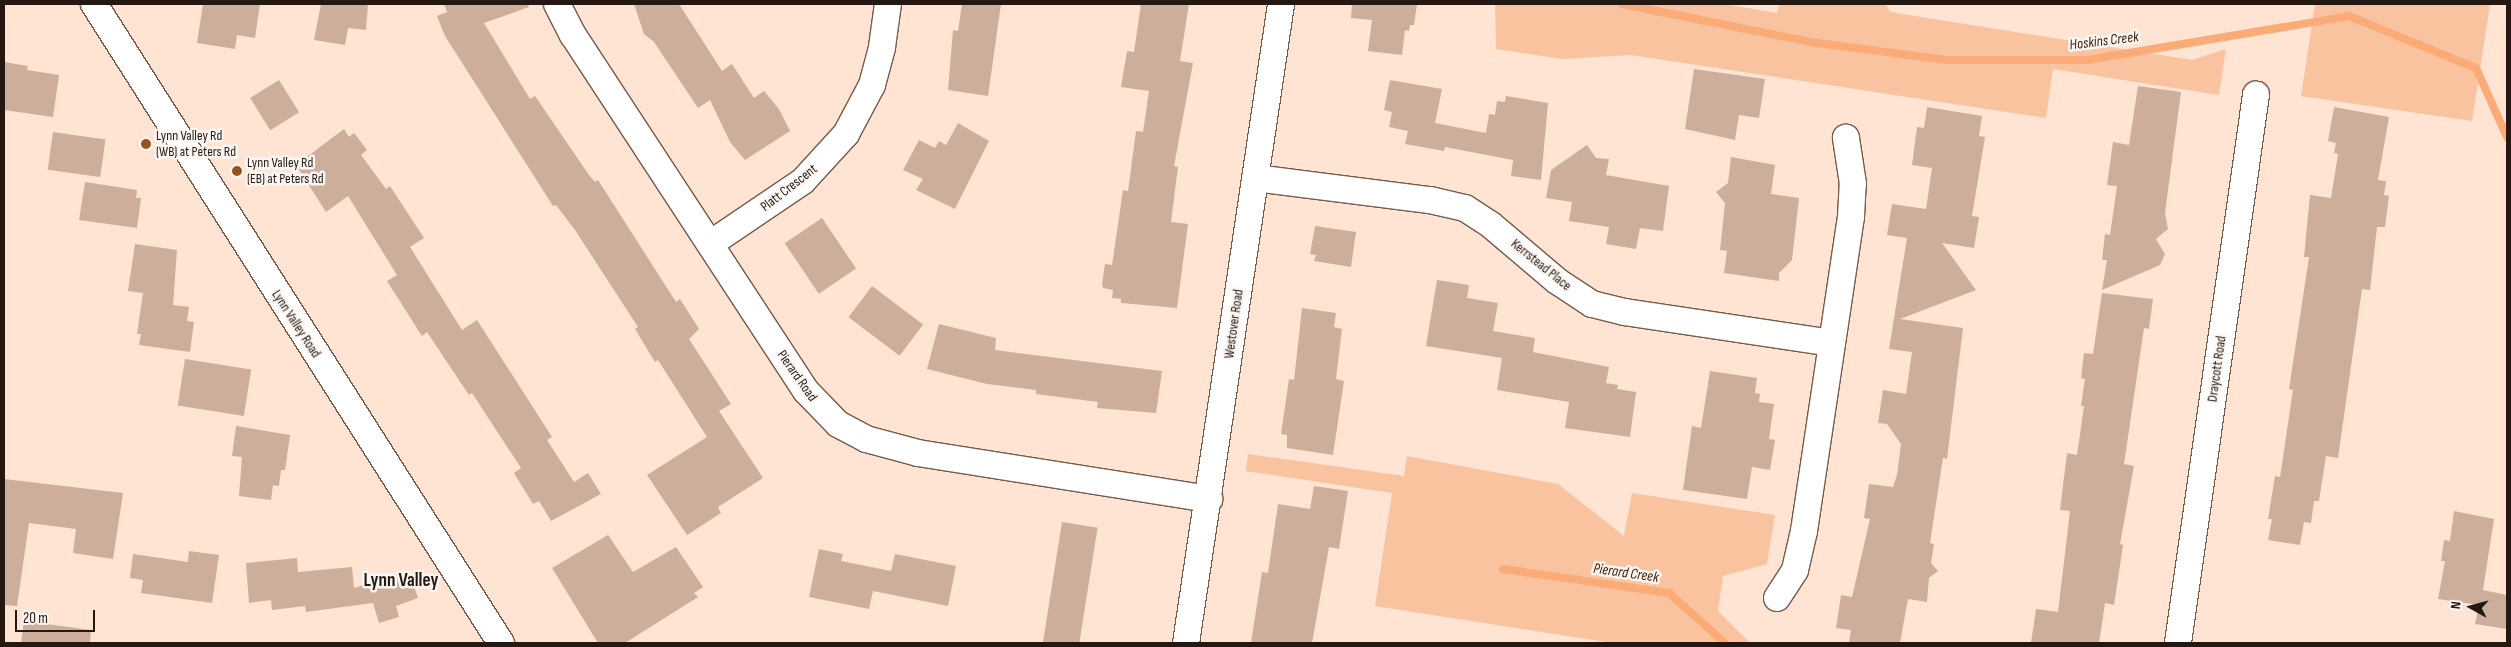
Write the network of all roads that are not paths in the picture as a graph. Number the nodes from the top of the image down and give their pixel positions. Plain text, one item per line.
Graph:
1 (94, 4) edge
2 (557, 4) edge
3 (888, 4) edge
4 (1281, 4) edge
5 (2256, 95) dead end
6 (1846, 138) dead end
7 (1255, 178) junction
8 (710, 244) junction
9 (1832, 343) junction
10 (1209, 499) junction
11 (1777, 598) dead end
12 (501, 643) edge
13 (1186, 643) edge
14 (2178, 643) edge

1 - 12 street, Lynn Valley Road
2 - 8 street, Pierard Road
3 - 8 street, Platt Crescent
4 - 7 street, Westover Road
5 - 14 street, Draycott Road
6 - 9 street
7 - 9 street, Kerrstead Place
7 - 10 street, Westover Road
8 - 10 street, Pierard Road
9 - 11 street
10 - 13 street, Westover Road

